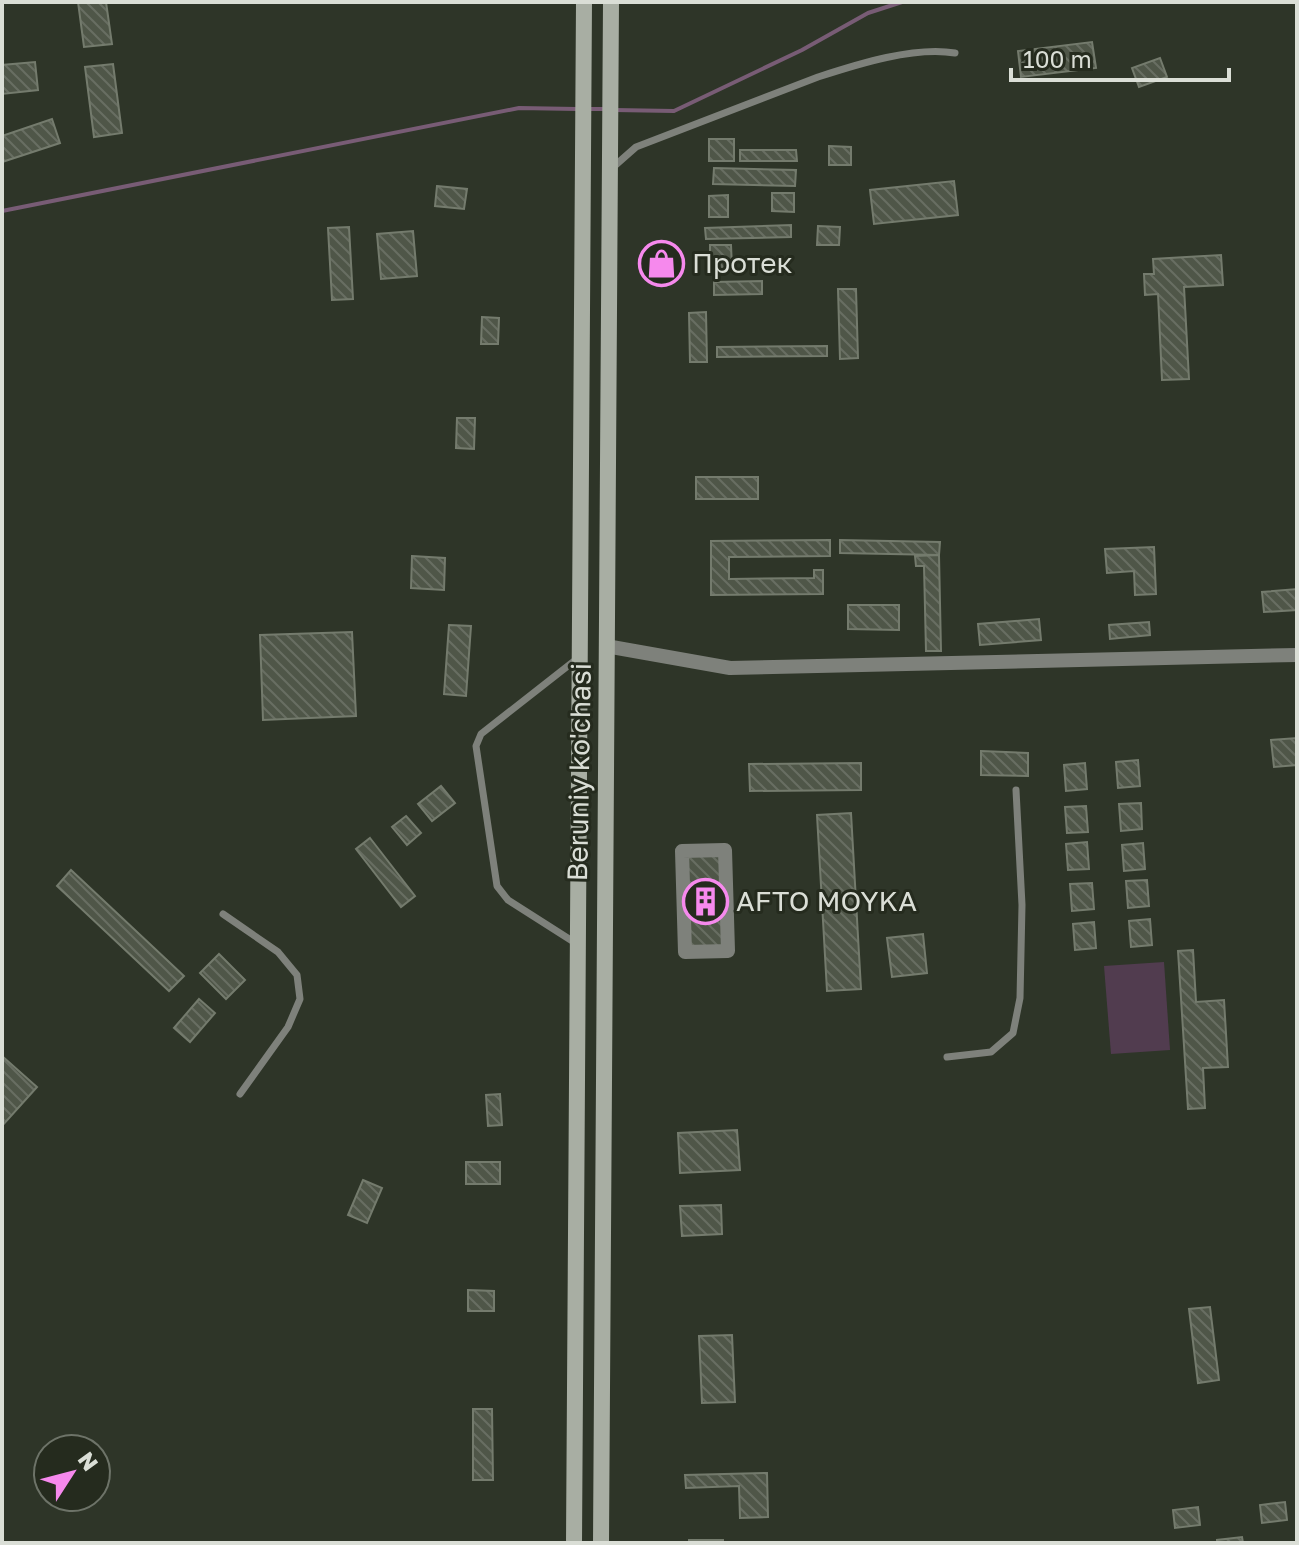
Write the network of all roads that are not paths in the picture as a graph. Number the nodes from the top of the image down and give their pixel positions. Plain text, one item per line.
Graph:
1 (584, 2) edge
2 (611, 2) edge
3 (955, 53) dead end
4 (610, 164) junction
5 (581, 324) junction
6 (610, 324) junction
7 (606, 646) junction
8 (1297, 655) edge
9 (579, 657) junction
10 (1016, 790) dead end
11 (725, 850) joint
12 (223, 914) dead end
13 (577, 944) junction
14 (576, 995) junction
15 (603, 995) junction
16 (947, 1057) dead end
17 (240, 1094) dead end
18 (574, 1543) edge
19 (601, 1543) edge

1 - 5 main road, Beruniy ko'chasi
2 - 4 main road, Beruniy ko'chasi
3 - 4 lane
4 - 6 main road, Beruniy ko'chasi
5 - 6 main road
5 - 9 main road, Beruniy ko'chasi
6 - 7 main road, Beruniy ko'chasi
7 - 8 street
7 - 15 main road, Beruniy ko'chasi
9 - 13 main road, Beruniy ko'chasi
9 - 13 lane
10 - 16 lane
11 - 11 street
12 - 17 lane
13 - 14 main road, Beruniy ko'chasi
14 - 15 main road
14 - 18 main road, Beruniy ko'chasi
15 - 19 main road, Beruniy ko'chasi

